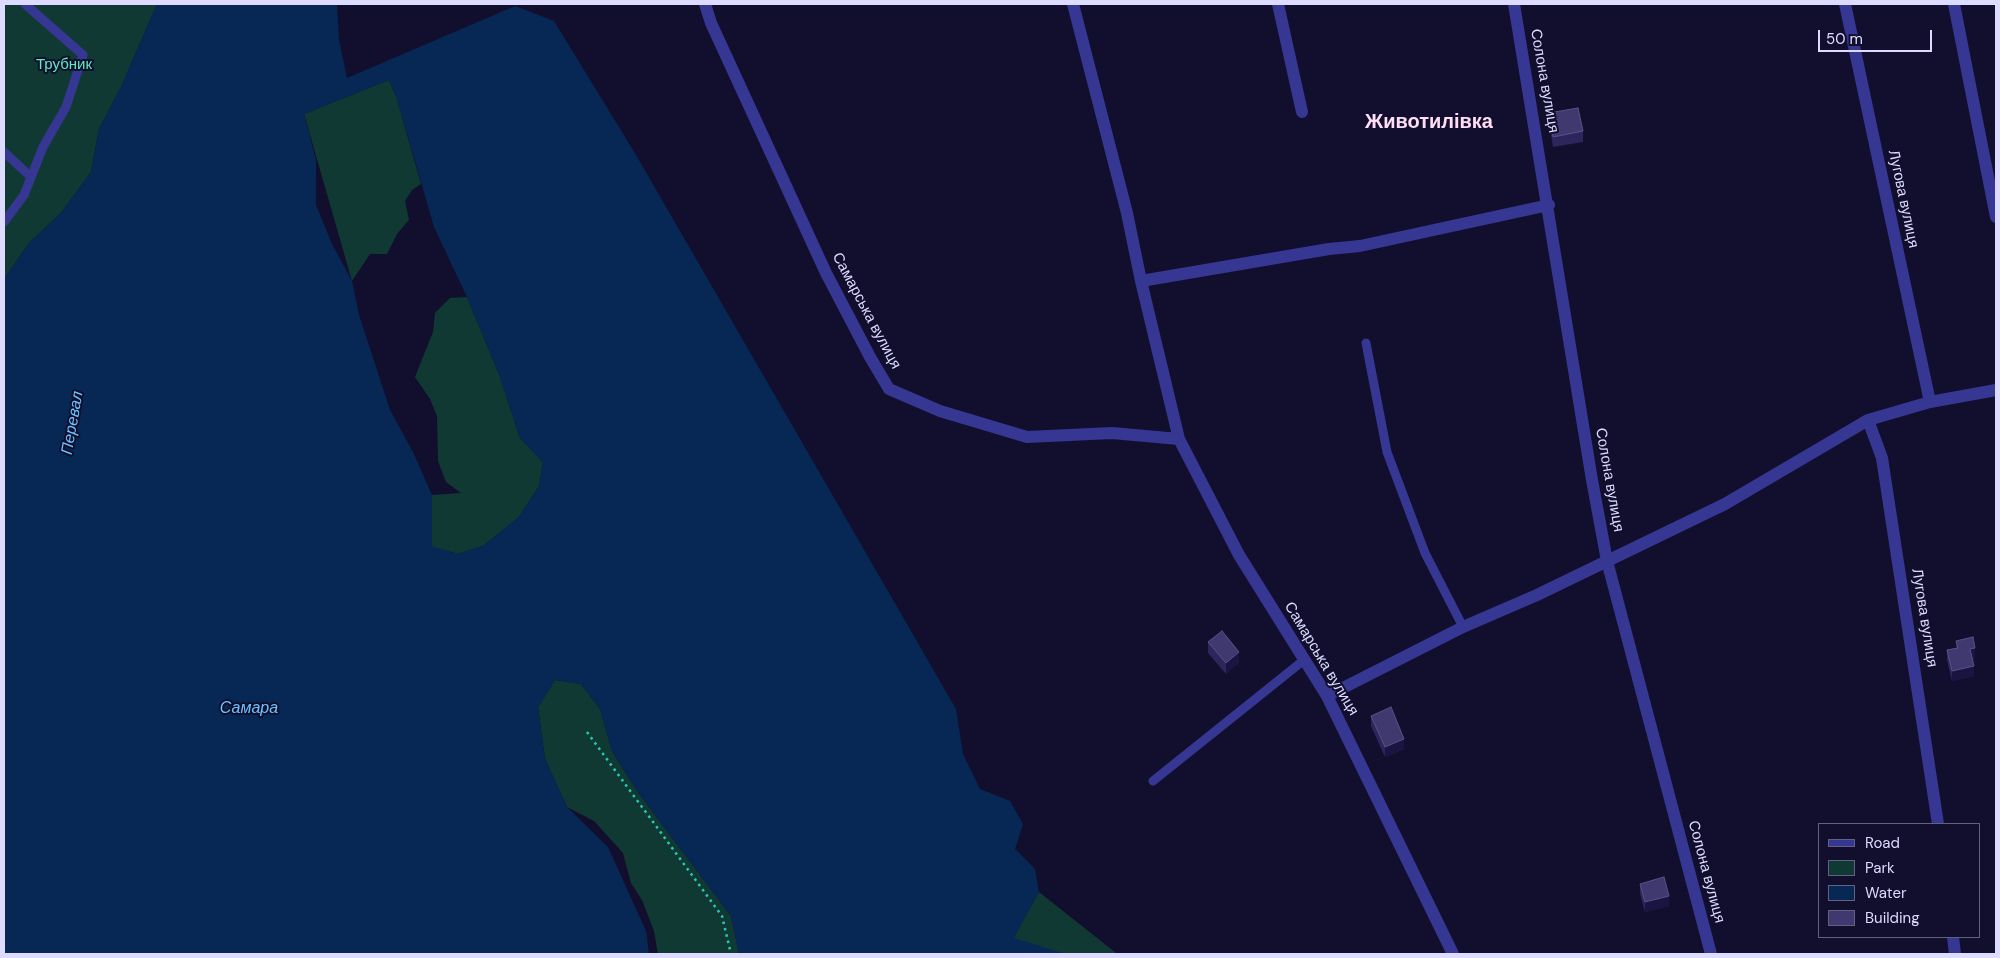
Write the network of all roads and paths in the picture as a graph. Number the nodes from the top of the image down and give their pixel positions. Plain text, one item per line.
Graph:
1 (25, 4) edge
2 (705, 4) edge
3 (1073, 4) edge
4 (1278, 4) edge
5 (1514, 4) edge
6 (1845, 4) edge
7 (1954, 4) edge
8 (1302, 112) dead end
9 (4, 152) edge
10 (31, 177) junction
11 (1548, 205) junction
12 (1996, 217) edge
13 (4, 222) edge
14 (1141, 281) junction
15 (1366, 342) dead end
16 (1996, 390) edge
17 (1930, 402) junction
18 (1868, 420) junction
19 (1179, 439) junction
20 (1607, 561) junction
21 (1463, 627) junction
22 (1304, 660) junction
23 (1327, 696) junction
24 (587, 732) dead end
25 (1153, 780) dead end
26 (1938, 823) edge
27 (1953, 938) edge
28 (731, 954) edge
29 (1453, 954) edge
30 (1711, 954) edge
31 (1955, 954) edge

1 - 10 lane
2 - 19 street, Самарська вулиця
3 - 14 street, Самарська вулиця
4 - 8 street
5 - 11 street, Солона вулиця
6 - 17 street, Лугова вулиця
7 - 12 street
9 - 10 lane
10 - 13 lane
11 - 14 street
11 - 20 street, Солона вулиця
14 - 19 street, Самарська вулиця
15 - 21 lane
16 - 17 street
17 - 18 street
18 - 20 street
18 - 26 street, Лугова вулиця
19 - 22 street, Самарська вулиця
20 - 21 street
20 - 30 street, Солона вулиця
21 - 23 street
22 - 23 street, Самарська вулиця
22 - 25 lane
23 - 29 street, Самарська вулиця
24 - 28 path
27 - 31 street

